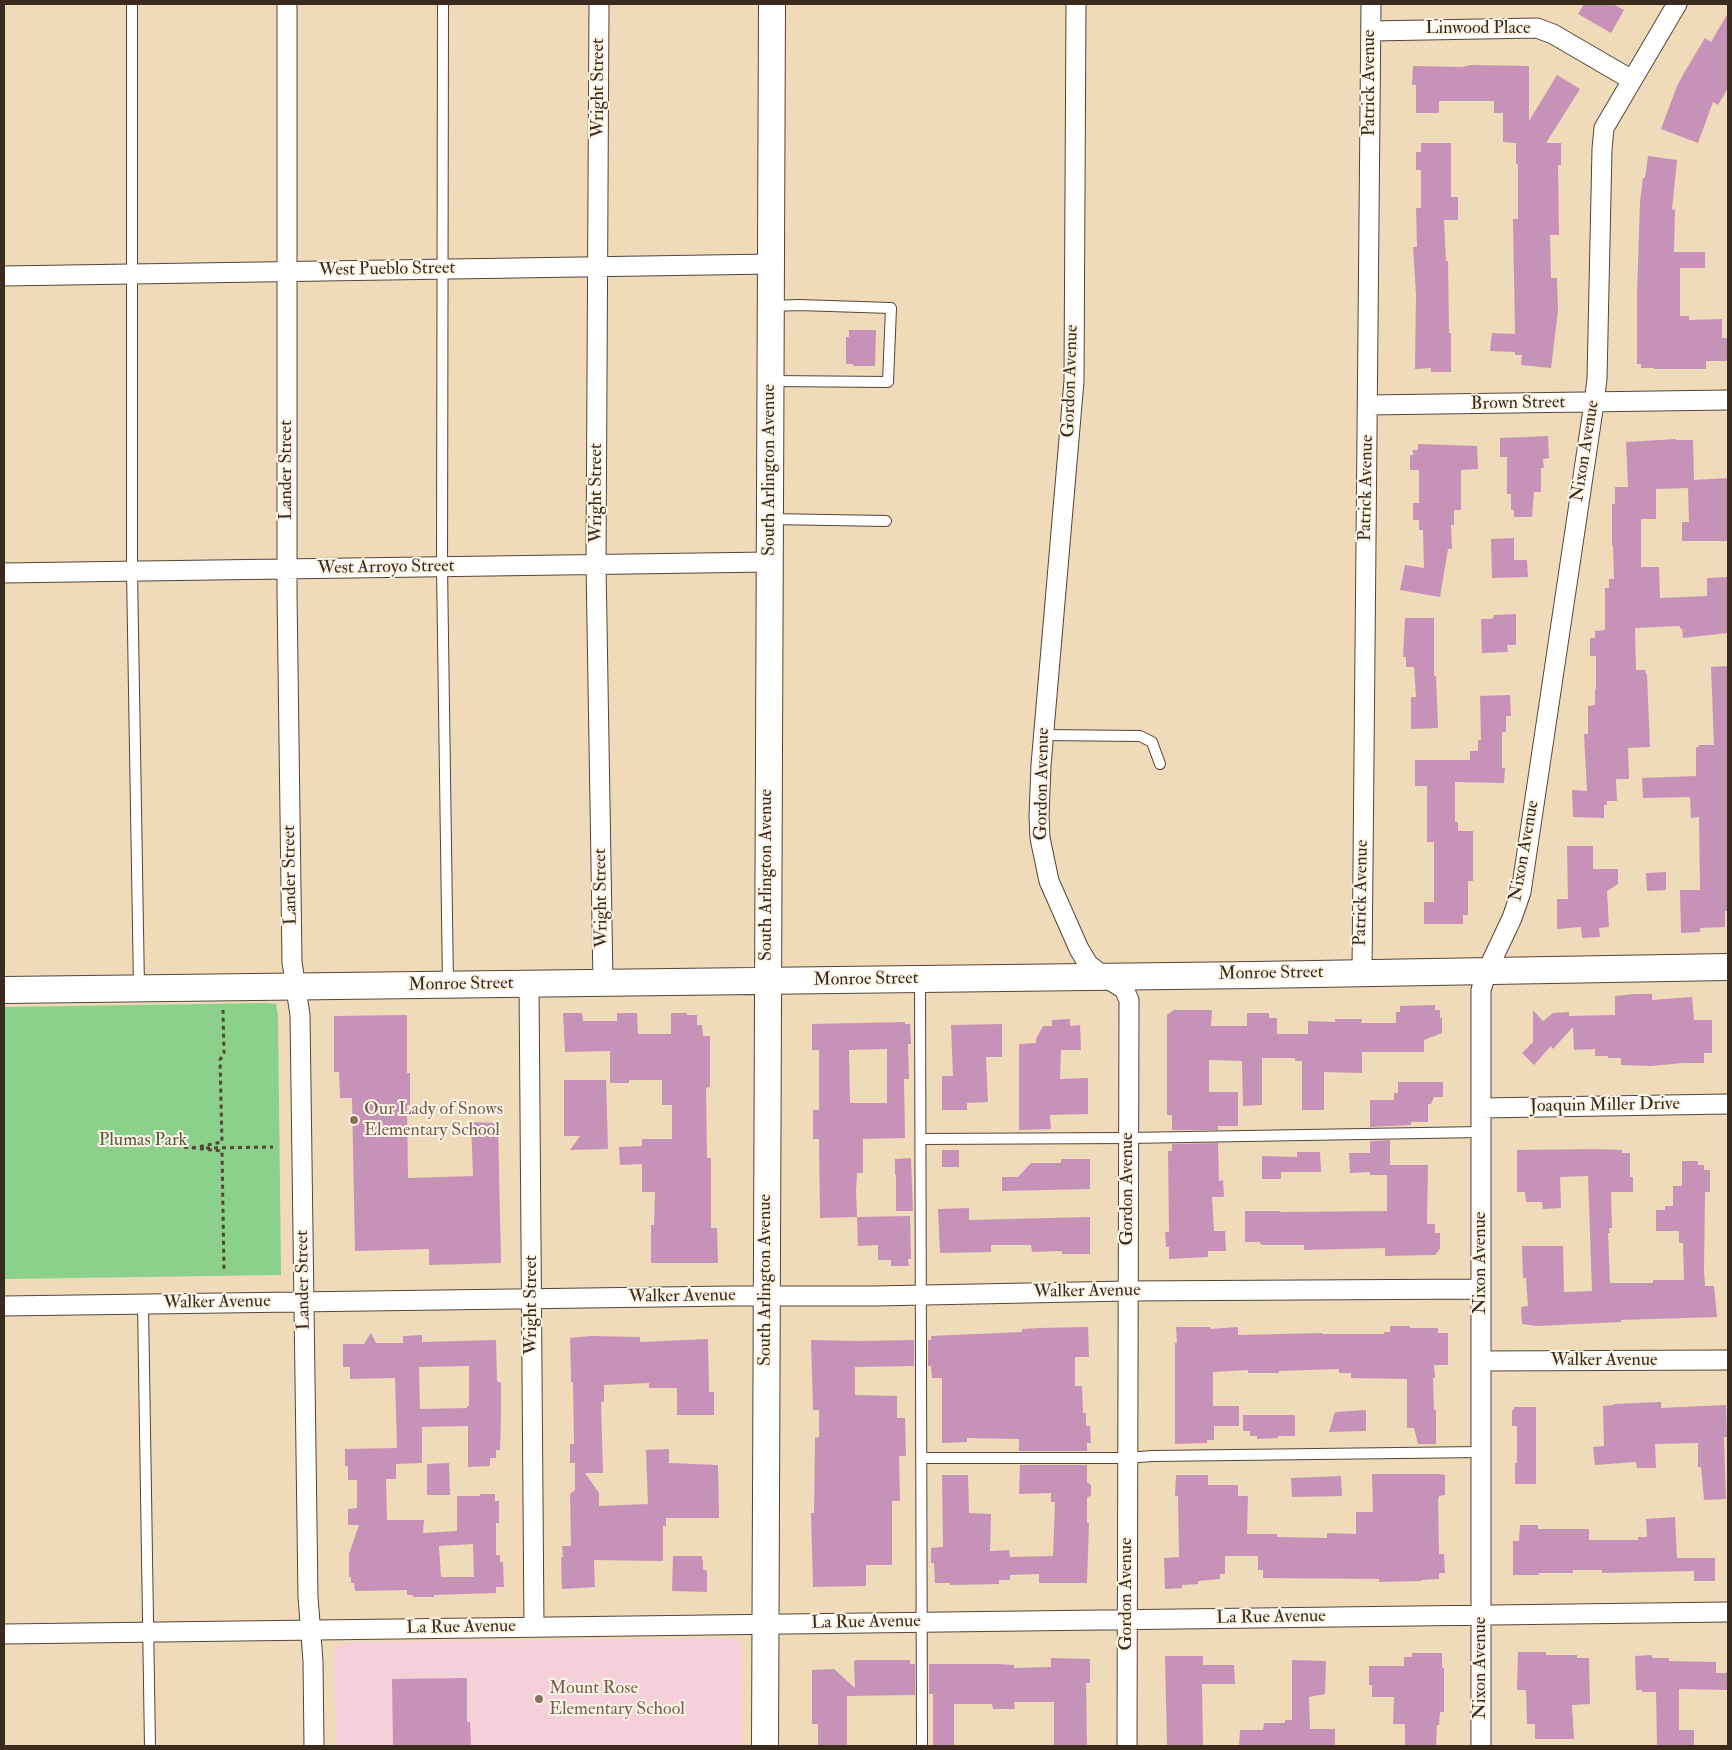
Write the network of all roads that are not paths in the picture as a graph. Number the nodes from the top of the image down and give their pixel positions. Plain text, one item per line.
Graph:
1 (132, 4) edge
2 (287, 4) edge
3 (443, 4) edge
4 (599, 4) edge
5 (772, 4) edge
6 (1076, 4) edge
7 (1371, 4) edge
8 (1677, 4) edge
9 (1370, 30) junction
10 (1632, 80) junction
11 (771, 264) junction
12 (598, 266) junction
13 (441, 269) junction
14 (287, 271) junction
15 (131, 274) junction
16 (4, 276) edge
17 (770, 306) junction
18 (770, 381) junction
19 (1728, 400) edge
20 (1594, 403) junction
21 (1368, 405) junction
22 (769, 519) junction
23 (886, 521) dead end
24 (769, 562) junction
25 (596, 564) junction
26 (442, 567) junction
27 (287, 569) junction
28 (132, 571) junction
29 (4, 573) edge
30 (1043, 735) junction
31 (1160, 764) dead end
32 (1728, 967) edge
33 (1487, 971) junction
34 (1362, 972) junction
35 (1103, 976) junction
36 (920, 979) junction
37 (767, 980) junction
38 (603, 983) junction
39 (530, 984) junction
40 (448, 985) junction
41 (295, 986) junction
42 (139, 988) junction
43 (4, 990) edge
44 (1728, 1104) edge
45 (1481, 1108) junction
46 (1481, 1132) junction
47 (1128, 1138) junction
48 (920, 1139) junction
49 (1481, 1289) junction
50 (1128, 1290) junction
51 (921, 1295) junction
52 (766, 1296) junction
53 (532, 1299) junction
54 (304, 1302) junction
55 (143, 1304) junction
56 (4, 1306) edge
57 (1728, 1360) edge
58 (1481, 1362) junction
59 (1481, 1452) junction
60 (922, 1458) junction
61 (1127, 1458) junction
62 (1728, 1612) edge
63 (1481, 1615) junction
64 (1127, 1620) junction
65 (922, 1622) junction
66 (765, 1624) junction
67 (534, 1627) junction
68 (310, 1629) junction
69 (148, 1631) junction
70 (4, 1634) edge
71 (150, 1746) edge
72 (314, 1746) edge
73 (765, 1746) edge
74 (922, 1746) edge
75 (1126, 1746) edge
76 (1481, 1746) edge

1 - 15 lane
2 - 14 street, Lander Street
3 - 13 lane
4 - 12 street, Wright Street
5 - 11 main road, South Arlington Avenue
6 - 30 street, Gordon Avenue
7 - 9 street, Patrick Avenue
8 - 10 street, Nixon Avenue
9 - 10 street, Linwood Place
9 - 21 street, Patrick Avenue
10 - 20 street, Nixon Avenue
11 - 12 street, West Pueblo Street
11 - 17 main road, South Arlington Avenue
12 - 13 street, West Pueblo Street
12 - 25 street, Wright Street
13 - 14 street, West Pueblo Street
13 - 26 lane
14 - 15 street, West Pueblo Street
14 - 27 street, Lander Street
15 - 16 street, West Pueblo Street
15 - 28 lane
17 - 18 main road, South Arlington Avenue
17 - 18 lane
18 - 22 main road, South Arlington Avenue
19 - 20 street, Brown Street
20 - 21 street, Brown Street
20 - 33 street, Nixon Avenue
21 - 34 street, Patrick Avenue
22 - 23 lane
22 - 24 main road, South Arlington Avenue
24 - 25 street, West Arroyo Street
24 - 37 main road, South Arlington Avenue
25 - 26 street, West Arroyo Street
25 - 38 street, Wright Street
26 - 27 street, West Arroyo Street
26 - 40 lane
27 - 28 street, West Arroyo Street
27 - 41 street, Lander Street
28 - 29 street, West Arroyo Street
28 - 42 lane
30 - 31 lane
30 - 35 street, Gordon Avenue
32 - 33 main road, Monroe Street
33 - 34 main road, Monroe Street
33 - 45 street, Nixon Avenue
34 - 35 main road, Monroe Street
35 - 36 main road, Monroe Street
35 - 47 street, Gordon Avenue
36 - 37 main road, Monroe Street
36 - 48 lane
37 - 38 main road, Monroe Street
37 - 52 main road, South Arlington Avenue
38 - 39 main road, Monroe Street
39 - 40 main road, Monroe Street
39 - 53 street, Wright Street
40 - 41 main road, Monroe Street
41 - 42 main road, Monroe Street
41 - 54 street, Lander Street
42 - 43 main road, Monroe Street
44 - 45 street, Joaquin Miller Drive
45 - 46 street, Nixon Avenue
46 - 47 lane
46 - 49 street, Nixon Avenue
47 - 48 lane
47 - 50 street, Gordon Avenue
48 - 51 lane
49 - 50 street, Walker Avenue
49 - 58 street, Nixon Avenue
50 - 51 street, Walker Avenue
50 - 61 street, Gordon Avenue
51 - 52 street, Walker Avenue
51 - 60 lane
52 - 53 street, Walker Avenue
52 - 66 main road, South Arlington Avenue
53 - 54 street, Walker Avenue
53 - 67 street, Wright Street
54 - 55 street, Walker Avenue
54 - 68 street, Lander Street
55 - 56 street, Walker Avenue
55 - 69 lane
57 - 58 street, Walker Avenue
58 - 59 street, Nixon Avenue
59 - 61 lane
59 - 63 street, Nixon Avenue
60 - 61 lane
60 - 65 lane
61 - 64 street, Gordon Avenue
62 - 63 street, La Rue Avenue
63 - 64 street, La Rue Avenue
63 - 76 street, Nixon Avenue
64 - 65 street, La Rue Avenue
64 - 75 street, Gordon Avenue
65 - 66 street, La Rue Avenue
65 - 74 lane
66 - 67 street, La Rue Avenue
66 - 73 main road, South Arlington Avenue
67 - 68 street, La Rue Avenue
68 - 69 street, La Rue Avenue
68 - 72 street, Lander Street
69 - 70 street, La Rue Avenue
69 - 71 lane

